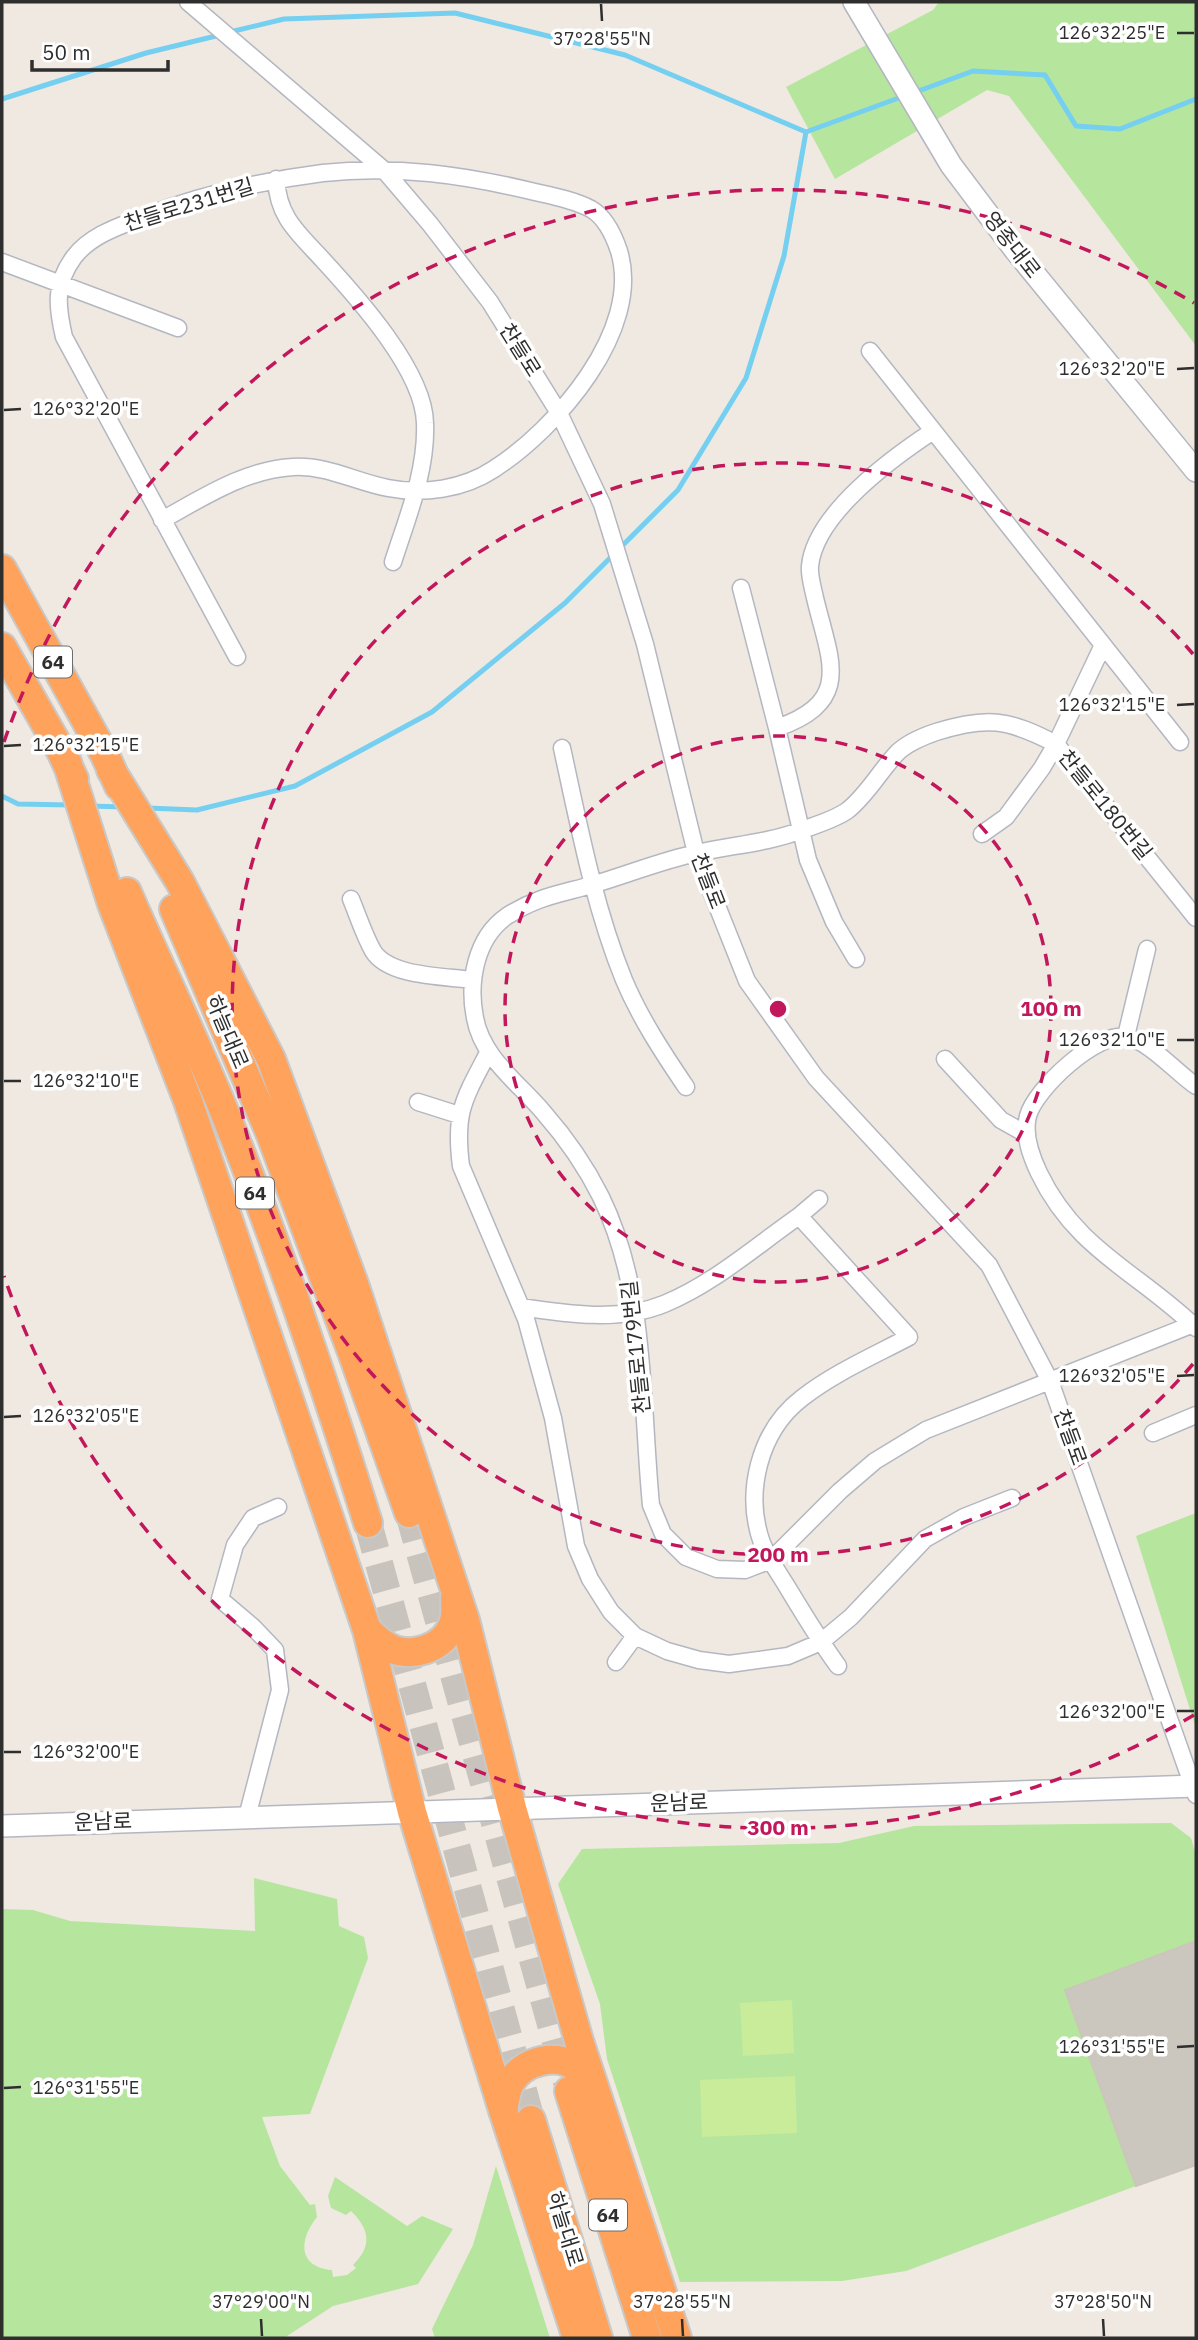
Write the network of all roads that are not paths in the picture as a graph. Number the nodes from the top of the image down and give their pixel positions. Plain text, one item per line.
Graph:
1 (188, 2) edge
2 (857, 7) edge
3 (384, 170) junction
4 (276, 179) junction
5 (2, 262) edge
6 (60, 284) junction
7 (178, 328) dead end
8 (870, 351) dead end
9 (559, 412) junction
10 (933, 431) junction
11 (1196, 471) edge
12 (416, 491) junction
13 (162, 520) junction
14 (393, 562) dead end
15 (2, 569) edge
16 (741, 588) dead end
17 (1103, 645) junction
18 (2, 647) edge
19 (237, 657) dead end
20 (777, 729) junction
21 (1180, 742) dead end
22 (1056, 744) junction
23 (562, 748) dead end
24 (800, 831) junction
25 (982, 834) dead end
26 (696, 853) junction
27 (165, 871) junction
28 (111, 873) junction
29 (593, 885) junction
30 (351, 899) dead end
31 (1196, 918) edge
32 (1146, 950) dead end
33 (856, 959) dead end
34 (472, 980) junction
35 (1126, 1037) junction
36 (488, 1053) junction
37 (945, 1059) dead end
38 (1196, 1086) edge
39 (686, 1087) dead end
40 (418, 1102) dead end
41 (459, 1115) junction
42 (1026, 1134) junction
43 (819, 1199) dead end
44 (799, 1216) junction
45 (521, 1307) junction
46 (635, 1312) junction
47 (1195, 1325) edge
48 (1050, 1381) junction
49 (1196, 1415) edge
50 (1153, 1433) dead end
51 (1012, 1498) dead end
52 (278, 1507) dead end
53 (409, 1513) tunnel mouth
54 (368, 1523) tunnel mouth
55 (771, 1560) junction
56 (455, 1588) junction
57 (367, 1630) junction
58 (635, 1636) junction
59 (821, 1642) junction
60 (616, 1662) dead end
61 (838, 1666) dead end
62 (1195, 1789) edge
63 (512, 1808) junction
64 (412, 1812) junction
65 (247, 1818) junction
66 (2, 1826) edge
67 (582, 2092) junction
68 (503, 2110) junction
69 (531, 2120) tunnel mouth
70 (577, 2338) edge
71 (598, 2338) edge
72 (647, 2338) edge
73 (677, 2338) edge

1 - 3 street, 찬들로
2 - 11 street, 영종대로
3 - 4 street, 찬들로231번길
3 - 9 street, 찬들로
3 - 9 street, 찬들로231번길
4 - 6 street, 찬들로231번길
4 - 12 street
5 - 6 street
6 - 7 street
6 - 13 street, 찬들로231번길
8 - 10 street
9 - 12 street, 찬들로231번길
9 - 26 street, 찬들로
10 - 17 street
10 - 20 street
12 - 13 street, 찬들로231번길
12 - 14 street
13 - 19 street, 찬들로231번길
15 - 27 highway, 64
16 - 20 street
17 - 21 street
17 - 22 street
18 - 28 highway, 64
20 - 24 street
22 - 24 street, 찬들로180번길
22 - 25 street
22 - 31 street, 찬들로180번길
23 - 29 street
24 - 26 street, 찬들로180번길
24 - 33 street
26 - 29 street, 찬들로179번길
26 - 48 street, 찬들로
27 - 53 highway, 하늘대로 / 64
27 - 56 highway
28 - 54 highway, 하늘대로 / 64
28 - 57 highway
29 - 34 street, 찬들로179번길
29 - 39 street
30 - 34 street
32 - 35 street
34 - 36 street, 찬들로179번길
35 - 38 street
35 - 42 street
36 - 41 street
36 - 46 street, 찬들로179번길
37 - 42 street
40 - 41 street
41 - 45 street
42 - 47 street
43 - 44 street
44 - 46 street
44 - 55 street
45 - 46 street
45 - 58 street
46 - 55 street, 찬들로179번길
47 - 48 street
48 - 55 street, 찬들로179번길
48 - 62 street, 찬들로
49 - 50 street
51 - 59 street
52 - 65 street
55 - 59 street
56 - 57 highway
56 - 63 highway
57 - 64 highway
58 - 59 street
58 - 60 street
59 - 61 street
62 - 63 street, 운남로
63 - 64 street, 운남로
63 - 67 highway
64 - 65 street, 운남로
64 - 68 highway
65 - 66 street, 운남로
67 - 68 highway
67 - 72 highway, 64
67 - 73 highway
68 - 70 highway
69 - 71 highway, 하늘대로 / 64

